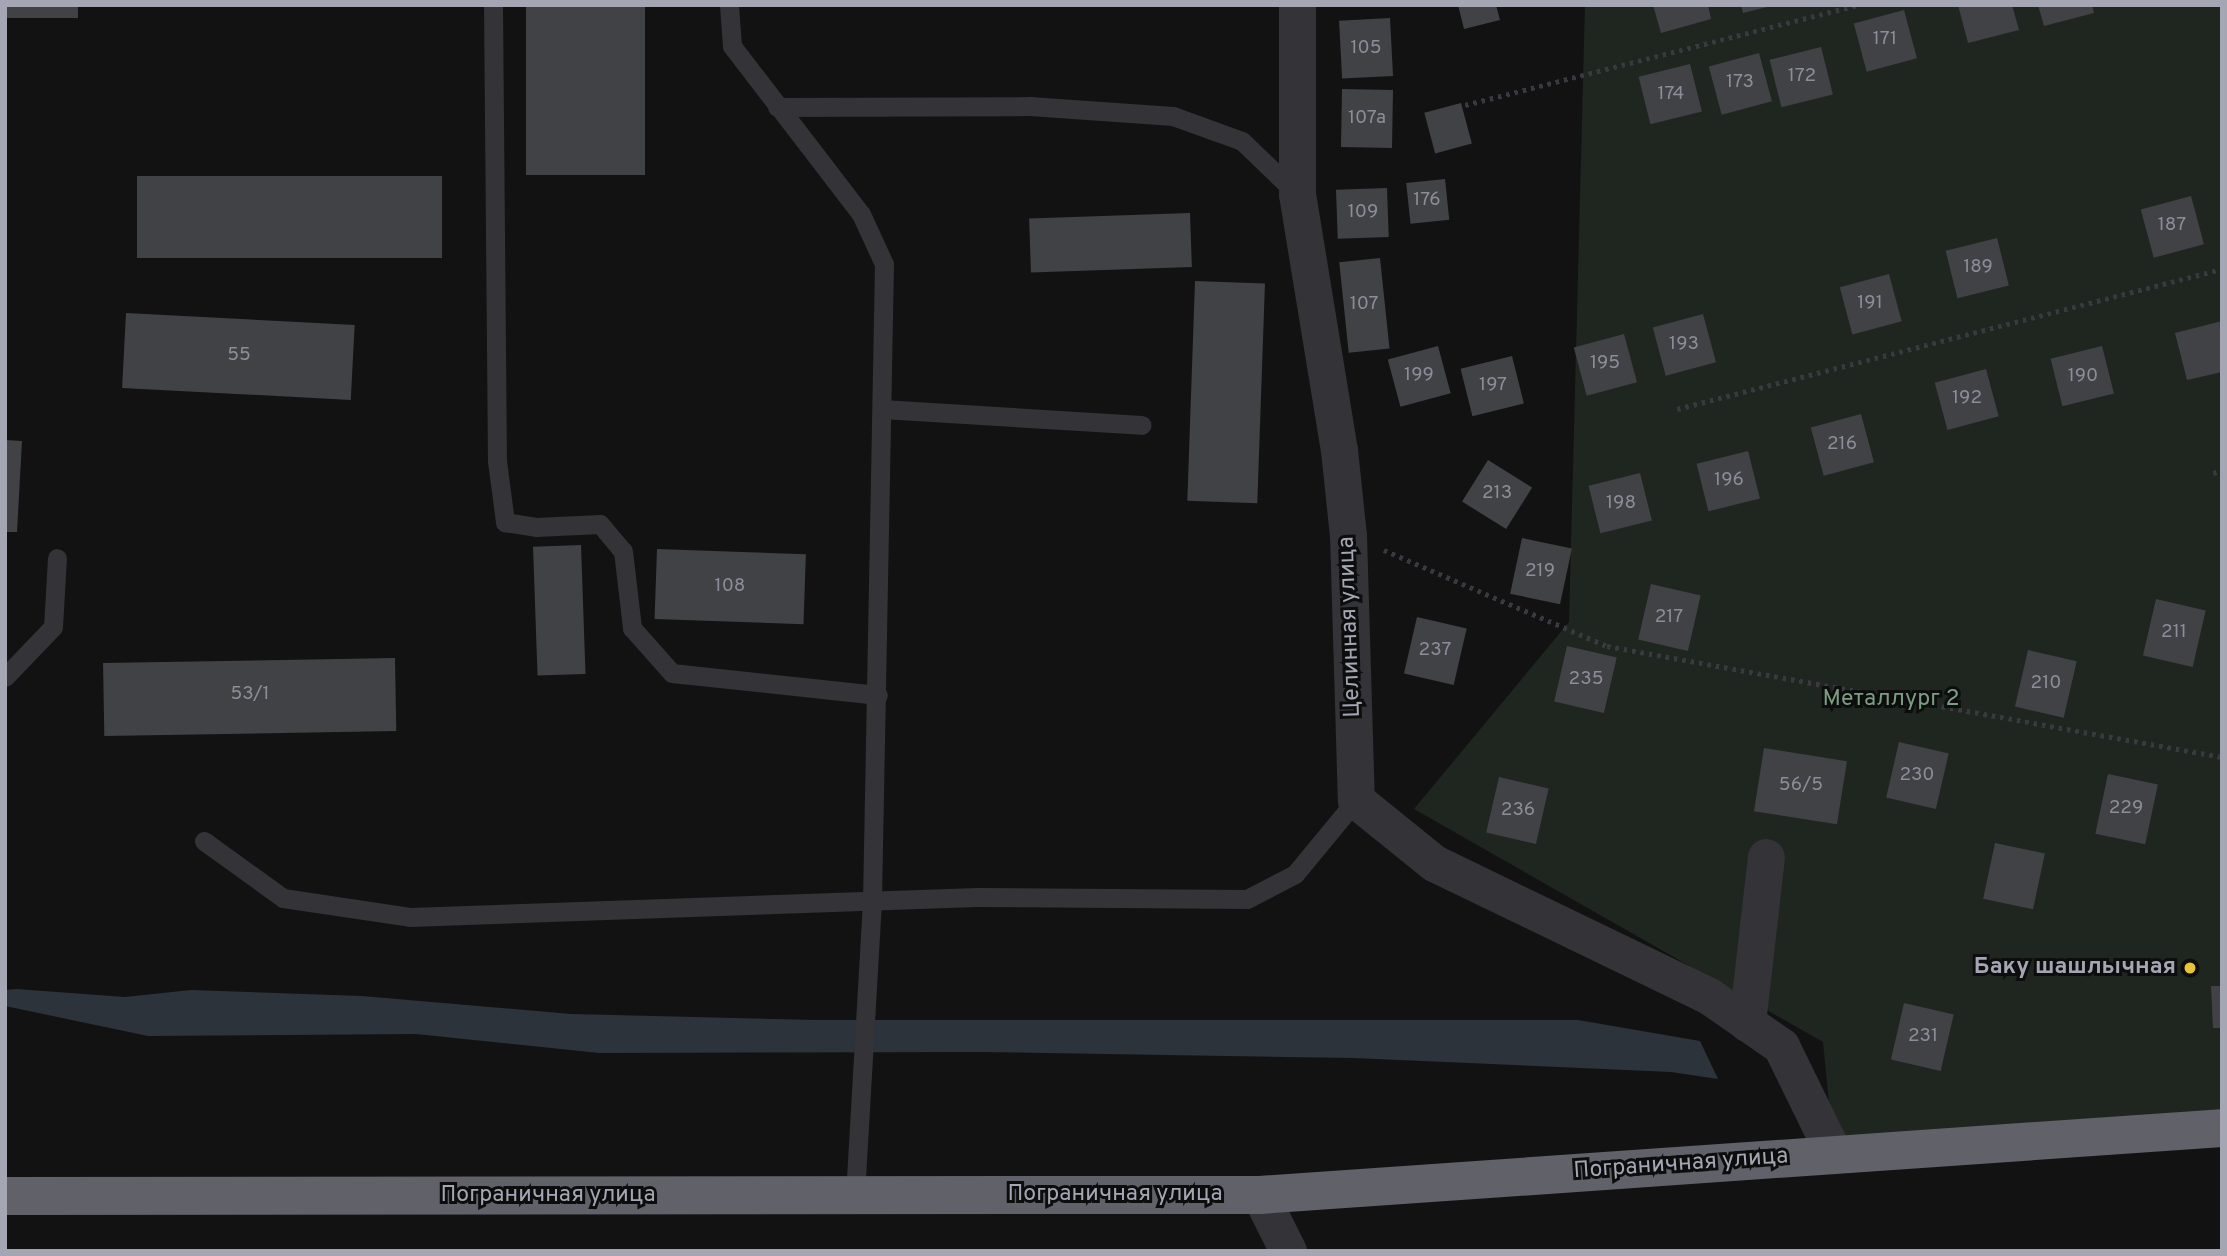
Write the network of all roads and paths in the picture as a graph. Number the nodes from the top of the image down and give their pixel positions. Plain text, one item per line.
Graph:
1 (494, 5) edge
2 (729, 5) edge
3 (1297, 5) edge
4 (1856, 5) edge
5 (1465, 105) dead end
6 (777, 107) junction
7 (1297, 194) junction
8 (2222, 269) edge
9 (882, 409) junction
10 (1677, 409) dead end
11 (1142, 425) dead end
12 (2222, 471) edge
13 (2213, 473) dead end
14 (1348, 535) junction
15 (57, 558) dead end
16 (5, 677) edge
17 (878, 695) junction
18 (2222, 757) edge
19 (1356, 800) junction
20 (204, 841) dead end
21 (1766, 857) dead end
22 (872, 901) junction
23 (1747, 1023) junction
24 (2222, 1128) edge
25 (1834, 1154) junction
26 (855, 1195) junction
27 (1260, 1195) junction
28 (5, 1196) edge
29 (1288, 1251) edge

1 - 17 lane
2 - 6 lane
3 - 7 street, Целинная улица
4 - 5 path
6 - 7 lane
6 - 9 lane
7 - 14 street, Целинная улица
8 - 10 path
9 - 11 lane
9 - 17 lane
12 - 13 path
14 - 18 path
14 - 19 street, Целинная улица
15 - 16 lane
17 - 22 lane
19 - 22 lane
19 - 23 street
20 - 22 lane
21 - 23 street
22 - 26 lane
23 - 25 street
24 - 25 highway, Пограничная улица
25 - 27 highway, Пограничная улица
26 - 27 highway, Пограничная улица
26 - 28 highway, Пограничная улица
27 - 29 street

